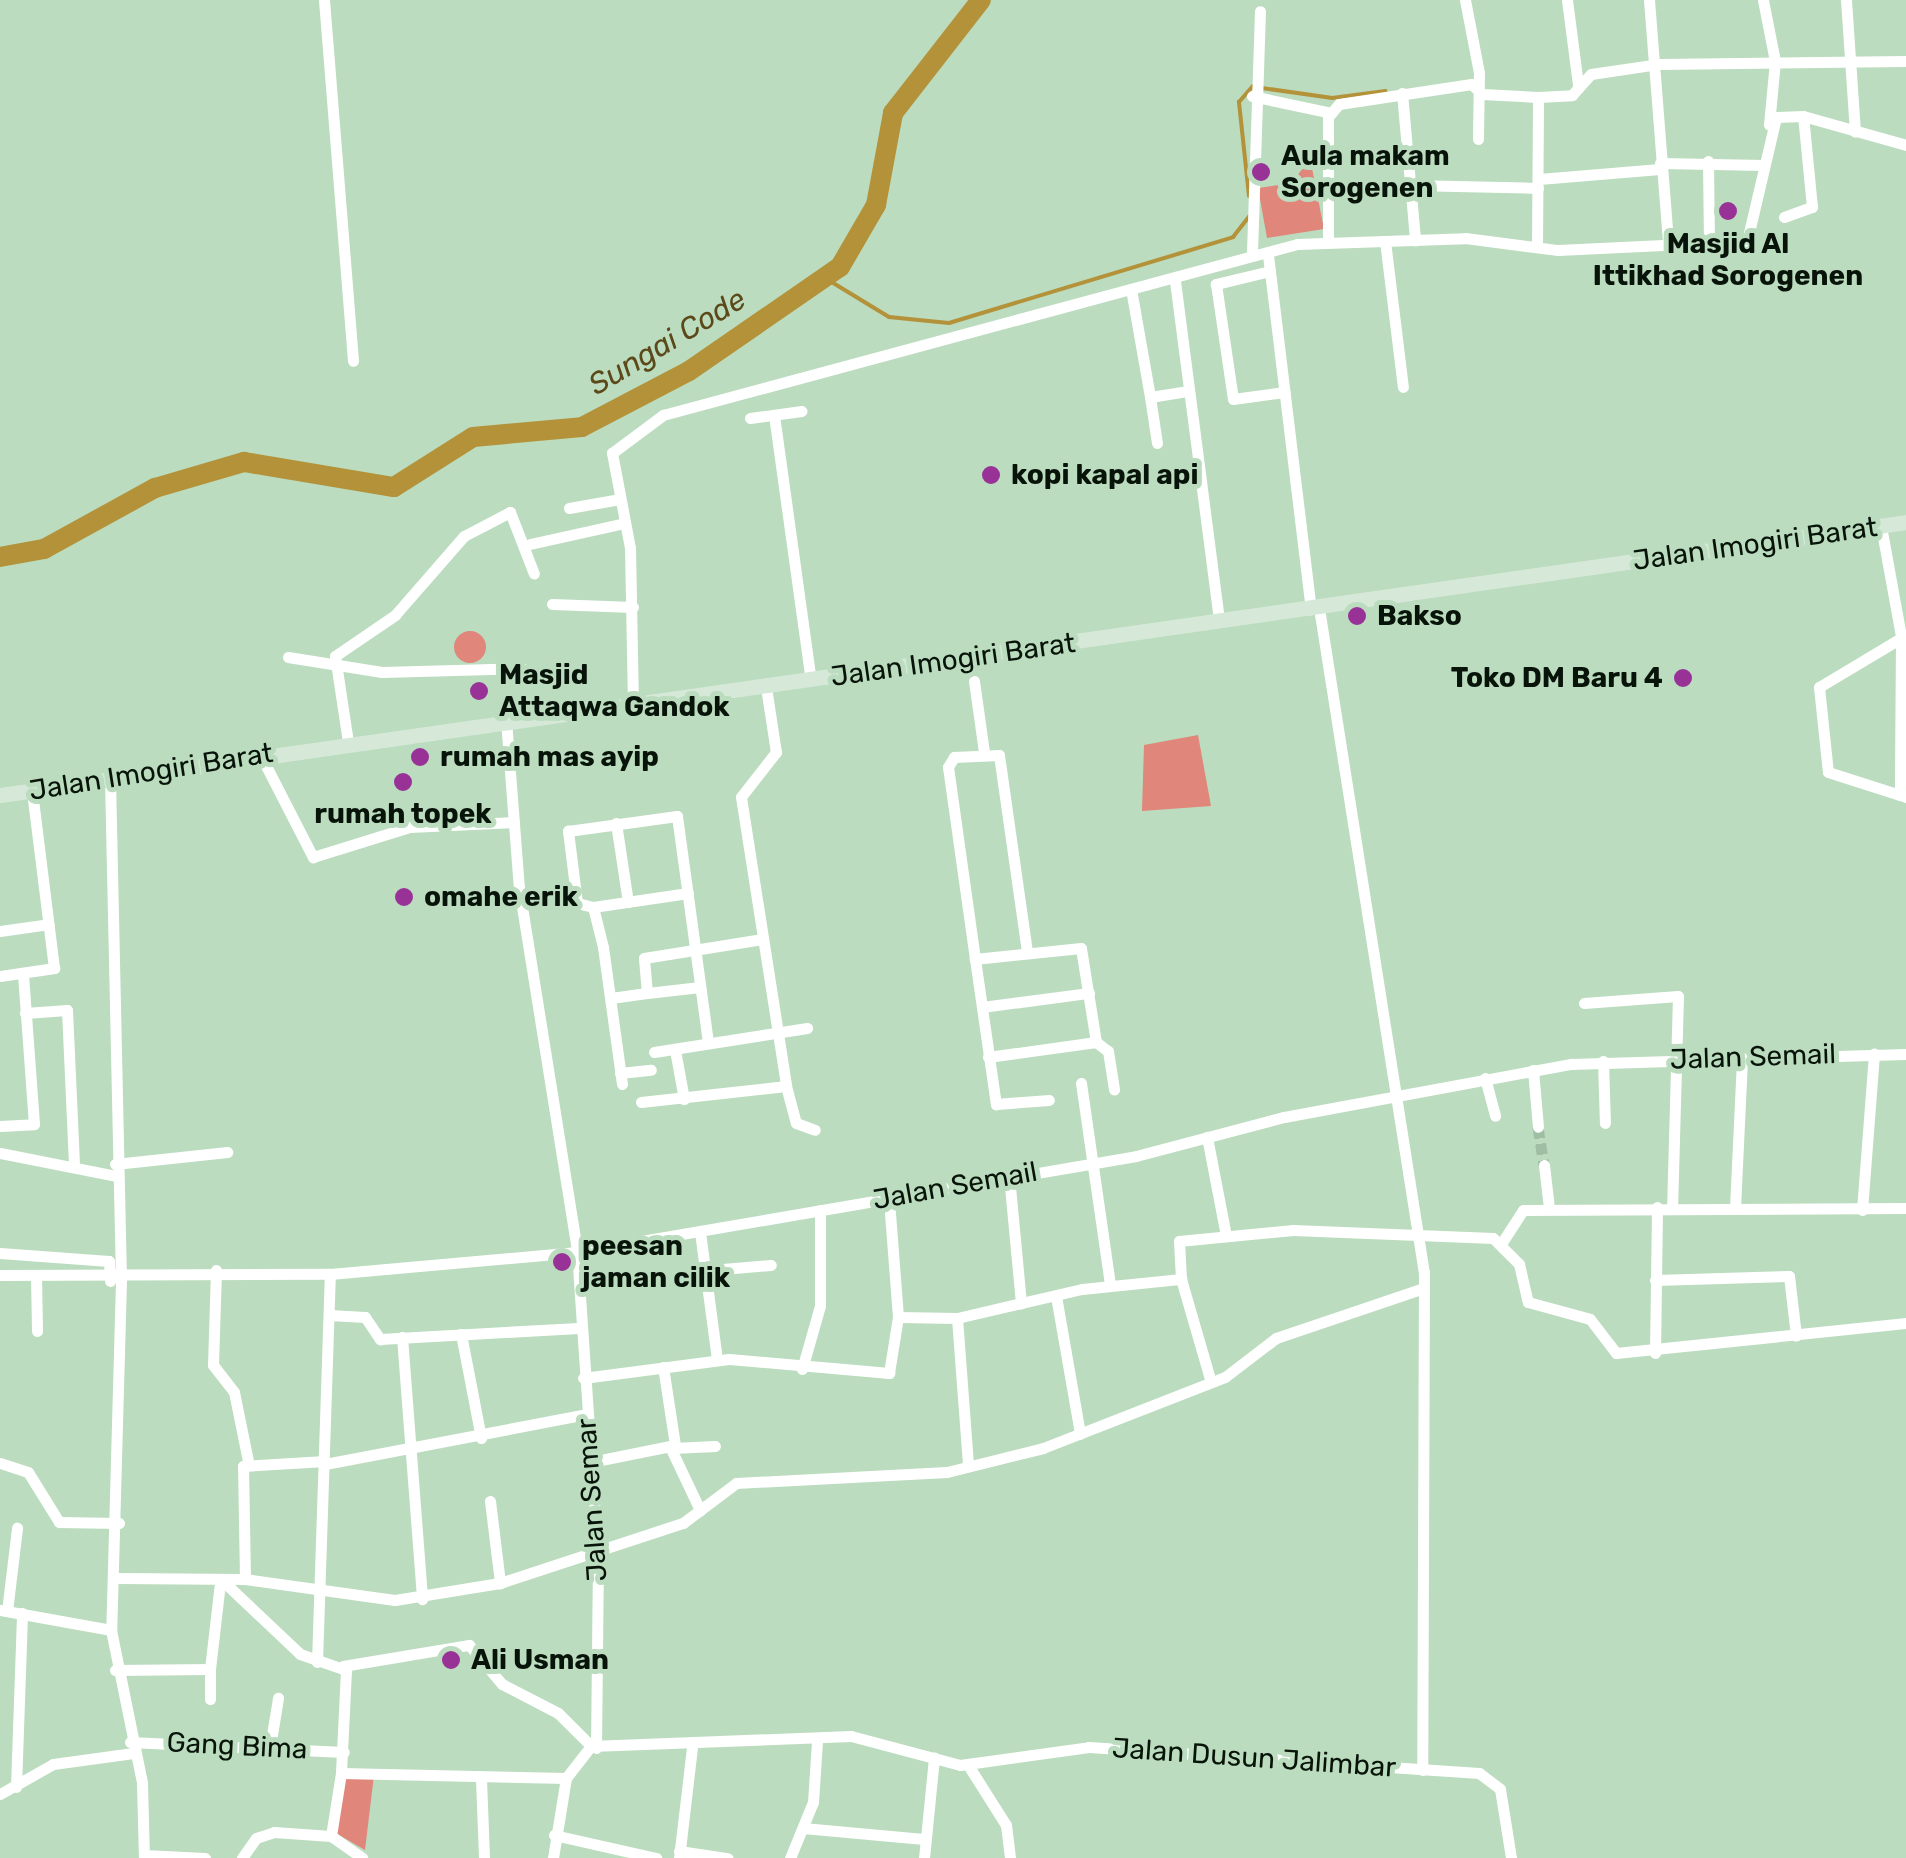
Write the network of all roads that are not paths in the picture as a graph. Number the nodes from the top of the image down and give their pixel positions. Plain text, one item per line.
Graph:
1 (324, 0) edge
2 (1465, 0) edge
3 (1567, 0) edge
4 (1649, 0) edge
5 (1763, 0) edge
6 (1846, 0) edge
7 (1260, 11) dead end
8 (1906, 60) edge
9 (1775, 61) junction
10 (1854, 63) junction
11 (1660, 64) junction
12 (1578, 86) junction
13 (1479, 90) junction
14 (1252, 92) junction
15 (1402, 93) junction
16 (1538, 97) junction
17 (1331, 113) junction
18 (1803, 116) junction
19 (1769, 125) junction
20 (1854, 132) junction
21 (1478, 139) dead end
22 (1906, 145) edge
23 (1708, 161) junction
24 (1660, 166) junction
25 (1764, 166) junction
26 (1539, 183) junction
27 (1410, 185) junction
28 (1784, 217) dead end
29 (1415, 240) junction
30 (1385, 241) junction
31 (1709, 242) junction
32 (1328, 243) junction
33 (1668, 243) junction
34 (1537, 246) junction
35 (1252, 252) junction
36 (1268, 255) dead end
37 (1270, 271) junction
38 (1175, 281) junction
39 (1131, 289) junction
40 (354, 361) dead end
41 (1403, 387) dead end
42 (1189, 390) junction
43 (1284, 392) junction
44 (1150, 397) junction
45 (802, 411) dead end
46 (774, 415) junction
47 (750, 418) dead end
48 (1156, 444) dead end
49 (620, 499) junction
50 (569, 508) dead end
51 (1906, 522) edge
52 (625, 523) junction
53 (1881, 526) junction
54 (530, 544) junction
55 (534, 574) dead end
56 (552, 604) dead end
57 (633, 607) junction
58 (1315, 608) junction
59 (1218, 622) junction
60 (1903, 636) edge
61 (288, 657) dead end
62 (970, 658) junction
63 (332, 666) junction
64 (522, 668) dead end
65 (812, 680) junction
66 (766, 686) junction
67 (633, 704) junction
68 (1906, 710) edge
69 (506, 720) junction
70 (348, 742) junction
71 (984, 752) junction
72 (261, 756) junction
73 (110, 779) junction
74 (32, 791) junction
75 (0, 796) edge
76 (1903, 796) edge
77 (514, 822) junction
78 (616, 823) junction
79 (688, 893) junction
80 (628, 902) junction
81 (594, 907) junction
82 (49, 924) junction
83 (0, 930) edge
84 (762, 939) junction
85 (696, 948) junction
86 (1027, 952) junction
87 (975, 959) junction
88 (24, 973) junction
89 (0, 976) edge
90 (700, 986) junction
91 (648, 993) junction
92 (1089, 993) junction
93 (611, 998) junction
94 (1584, 1003) dead end
95 (982, 1007) junction
96 (25, 1012) junction
97 (808, 1028) dead end
98 (776, 1033) junction
99 (1096, 1042) junction
100 (708, 1044) junction
101 (675, 1050) junction
102 (654, 1052) dead end
103 (1874, 1053) junction
104 (1906, 1054) edge
105 (988, 1057) junction
106 (1742, 1058) junction
107 (1680, 1060) junction
108 (1603, 1061) junction
109 (651, 1070) dead end
110 (1533, 1070) junction
111 (1485, 1078) junction
112 (1081, 1083) dead end
113 (786, 1086) junction
114 (1114, 1090) dead end
115 (1398, 1096) junction
116 (684, 1099) junction
117 (1048, 1100) dead end
118 (642, 1102) dead end
119 (1495, 1116) dead end
120 (1606, 1123) dead end
121 (0, 1126) edge
122 (1538, 1128) tunnel mouth
123 (815, 1130) dead end
124 (1207, 1137) junction
125 (228, 1152) dead end
126 (0, 1153) edge
127 (74, 1162) junction
128 (1093, 1163) junction
129 (1544, 1165) tunnel mouth
130 (116, 1170) junction
131 (1010, 1176) junction
132 (889, 1199) junction
133 (1672, 1206) junction
134 (1657, 1207) junction
135 (1548, 1208) junction
136 (1735, 1208) junction
137 (1906, 1208) edge
138 (820, 1210) junction
139 (1862, 1210) junction
140 (700, 1232) junction
141 (1420, 1232) junction
142 (1226, 1236) junction
143 (1501, 1244) junction
144 (578, 1252) junction
145 (0, 1254) edge
146 (51, 1258) junction
147 (771, 1265) dead end
148 (216, 1270) junction
149 (711, 1270) junction
150 (330, 1274) junction
151 (0, 1275) edge
152 (43, 1277) junction
153 (1181, 1279) junction
154 (1655, 1280) junction
155 (115, 1281) junction
156 (1110, 1285) junction
157 (1424, 1288) junction
158 (1056, 1296) junction
159 (1021, 1303) junction
160 (329, 1315) junction
161 (898, 1317) junction
162 (957, 1318) junction
163 (1906, 1323) edge
164 (579, 1328) junction
165 (38, 1331) dead end
166 (461, 1334) junction
167 (1796, 1336) junction
168 (402, 1337) junction
169 (1655, 1353) junction
170 (717, 1360) junction
171 (663, 1367) junction
172 (802, 1369) junction
173 (584, 1378) junction
174 (1211, 1382) junction
175 (587, 1414) junction
176 (1080, 1434) junction
177 (482, 1438) junction
178 (715, 1446) dead end
179 (672, 1448) junction
180 (408, 1454) junction
181 (248, 1461) junction
182 (591, 1462) junction
183 (0, 1463) edge
184 (325, 1463) junction
185 (968, 1466) junction
186 (490, 1502) dead end
187 (700, 1510) junction
188 (119, 1523) junction
189 (17, 1528) dead end
190 (598, 1558) junction
191 (117, 1578) junction
192 (232, 1581) junction
193 (500, 1582) junction
194 (324, 1587) junction
195 (422, 1599) junction
196 (4, 1610) edge
197 (22, 1613) junction
198 (111, 1630) junction
199 (317, 1662) junction
200 (343, 1666) junction
201 (210, 1669) junction
202 (115, 1670) junction
203 (278, 1698) dead end
204 (210, 1699) dead end
205 (816, 1742) junction
206 (270, 1747) junction
207 (593, 1747) junction
208 (692, 1747) junction
209 (132, 1748) junction
210 (344, 1752) junction
211 (934, 1757) junction
212 (968, 1765) junction
213 (1422, 1770) junction
214 (341, 1773) junction
215 (566, 1778) junction
216 (481, 1780) junction
217 (16, 1787) junction
218 (0, 1794) edge
219 (803, 1828) junction
220 (554, 1835) junction
221 (331, 1836) junction
222 (924, 1839) junction
223 (679, 1854) edge
224 (144, 1857) edge
225 (205, 1858) edge
226 (242, 1858) edge
227 (362, 1858) edge
228 (484, 1858) edge
229 (552, 1858) edge
230 (656, 1858) edge
231 (727, 1858) edge
232 (790, 1858) edge
233 (924, 1858) edge
234 (1010, 1858) edge
235 (1510, 1858) edge

1 - 40 street
2 - 13 street
3 - 12 street
4 - 11 street
5 - 9 street
6 - 10 street
7 - 14 street
8 - 10 street
9 - 10 street
9 - 11 street
9 - 19 street
10 - 20 street
11 - 12 street
11 - 24 street
12 - 16 street
13 - 15 street
13 - 16 street
13 - 21 street
14 - 17 street
14 - 35 street
15 - 17 street
15 - 27 street
16 - 26 street
17 - 32 street
18 - 19 street
18 - 20 street
18 - 28 street
19 - 25 street
20 - 22 street
23 - 24 street
23 - 25 street
23 - 31 street
24 - 26 street
24 - 33 street
25 - 31 street
26 - 27 street
26 - 34 street
27 - 29 street
29 - 30 street
29 - 34 street
30 - 32 street
30 - 41 street
31 - 33 street
32 - 35 street
33 - 34 street
35 - 38 street
36 - 37 street
37 - 43 street
37 - 43 street
38 - 39 street
38 - 42 street
39 - 44 street
39 - 49 street
42 - 44 street
42 - 59 street
43 - 58 street
44 - 48 street
45 - 46 street
46 - 47 street
46 - 65 street
49 - 50 street
49 - 52 street
51 - 53 main road, Jalan Imogiri Barat
52 - 54 street
52 - 57 street
53 - 58 main road, Jalan Imogiri Barat
53 - 60 street
54 - 55 street
54 - 63 street
56 - 57 street
57 - 67 street
58 - 59 main road, Jalan Imogiri Barat
58 - 115 street
59 - 62 main road, Jalan Imogiri Barat
60 - 68 street
60 - 76 street
61 - 63 street
62 - 65 main road, Jalan Imogiri Barat
62 - 71 street
63 - 64 street
63 - 70 street
65 - 66 main road, Jalan Imogiri Barat
66 - 67 main road, Jalan Imogiri Barat
66 - 84 street
67 - 69 main road, Jalan Imogiri Barat
68 - 76 street
69 - 70 main road, Jalan Imogiri Barat
69 - 77 street, Jalan Semar
70 - 72 main road, Jalan Imogiri Barat
71 - 86 street
71 - 87 street
72 - 73 main road, Jalan Imogiri Barat
72 - 77 street
73 - 74 main road, Jalan Imogiri Barat
73 - 130 street
74 - 75 main road, Jalan Imogiri Barat
74 - 82 street
77 - 144 street, Jalan Semar
78 - 79 street
78 - 80 street
78 - 81 street
79 - 80 street
79 - 85 street
80 - 81 street
81 - 93 street
82 - 83 street
82 - 88 street
84 - 85 street
84 - 98 street
85 - 90 street
85 - 91 street
86 - 87 street
86 - 92 street
87 - 95 street
88 - 89 street
88 - 96 street
90 - 91 street
90 - 100 street
91 - 93 street
92 - 95 street
92 - 99 street
93 - 109 street
94 - 107 street
95 - 105 street
96 - 121 street
96 - 127 street
97 - 98 street
98 - 100 street
98 - 113 street
99 - 105 street
99 - 114 street
100 - 101 street
101 - 102 street
101 - 116 street
103 - 104 street, Jalan Semail
103 - 106 street, Jalan Semail
103 - 139 street
105 - 117 street
106 - 107 street, Jalan Semail
106 - 136 street
107 - 108 street, Jalan Semail
107 - 133 street
108 - 110 street, Jalan Semail
108 - 120 street
110 - 111 street, Jalan Semail
110 - 122 street
111 - 115 street, Jalan Semail
111 - 119 street
112 - 128 street
113 - 116 street
113 - 123 street
115 - 124 street, Jalan Semail
115 - 141 street
116 - 118 street
124 - 128 street, Jalan Semail
124 - 142 street
125 - 130 street
126 - 127 street
127 - 130 street
128 - 131 street, Jalan Semail
128 - 156 street
129 - 135 street
130 - 155 street
131 - 132 street, Jalan Semail
131 - 159 street
132 - 138 street, Jalan Semail
132 - 161 street
133 - 134 street
133 - 136 street
134 - 135 street
134 - 154 street
135 - 143 street
136 - 139 street
137 - 139 street
138 - 140 street, Jalan Semail
138 - 172 street
140 - 144 street, Jalan Semail
140 - 149 street
141 - 142 street
141 - 143 street
141 - 157 street
142 - 153 street
143 - 169 street
144 - 150 street, Jalan Semail
144 - 164 street, Jalan Semar
145 - 146 street
146 - 152 street
146 - 155 street
147 - 149 street
148 - 150 street, Jalan Semail
148 - 155 street, Jalan Semail
148 - 181 street
149 - 170 street
150 - 160 street
151 - 152 street, Jalan Semail
152 - 155 street, Jalan Semail
152 - 165 street
153 - 156 street
153 - 174 street
154 - 167 street
154 - 169 street
155 - 188 street
156 - 158 street
157 - 174 street
157 - 213 street
158 - 159 street
158 - 176 street
159 - 162 street
160 - 168 street
160 - 184 street
161 - 162 street
161 - 172 street
162 - 185 street
163 - 167 street
164 - 166 street
164 - 173 street, Jalan Semar
166 - 168 street
166 - 177 street
167 - 169 street
168 - 180 street
170 - 171 street
170 - 172 street
171 - 173 street
171 - 179 street
173 - 175 street, Jalan Semar
174 - 176 street
175 - 177 street
175 - 182 street, Jalan Semar
176 - 185 street
177 - 180 street
178 - 179 street
179 - 182 street
179 - 187 street
180 - 184 street
180 - 195 street
181 - 184 street
181 - 192 street
182 - 190 street, Jalan Semar
183 - 188 street
184 - 194 street
185 - 187 street
186 - 193 street
187 - 190 street
188 - 191 street
189 - 196 street
190 - 193 street
190 - 207 street, Jalan Semar
191 - 192 street
191 - 198 street
192 - 194 street
192 - 199 street
192 - 201 street
193 - 195 street
194 - 195 street
194 - 199 street
196 - 197 street
197 - 198 street
197 - 217 street
198 - 202 street
199 - 200 street
200 - 207 street
200 - 210 street
201 - 202 street
201 - 204 street
202 - 209 street
203 - 206 street
205 - 208 street, Jalan Dusun Jalimbar
205 - 211 street, Jalan Dusun Jalimbar
205 - 219 street
206 - 209 street, Gang Bima
206 - 210 street, Gang Bima
207 - 208 street, Jalan Dusun Jalimbar
207 - 215 street
208 - 223 street
209 - 217 street, Gang Bima
209 - 224 street
210 - 214 street
211 - 212 street, Jalan Dusun Jalimbar
211 - 222 street
212 - 213 street, Jalan Dusun Jalimbar
212 - 234 street
213 - 235 street, Jalan Dusun Jalimbar
214 - 216 street
214 - 221 street
215 - 216 street
215 - 220 street
216 - 228 street
217 - 218 street, Gang Bima
219 - 222 street
219 - 232 street
220 - 229 street
220 - 230 street
221 - 226 street
221 - 227 street
222 - 233 street
223 - 231 street
224 - 225 street

